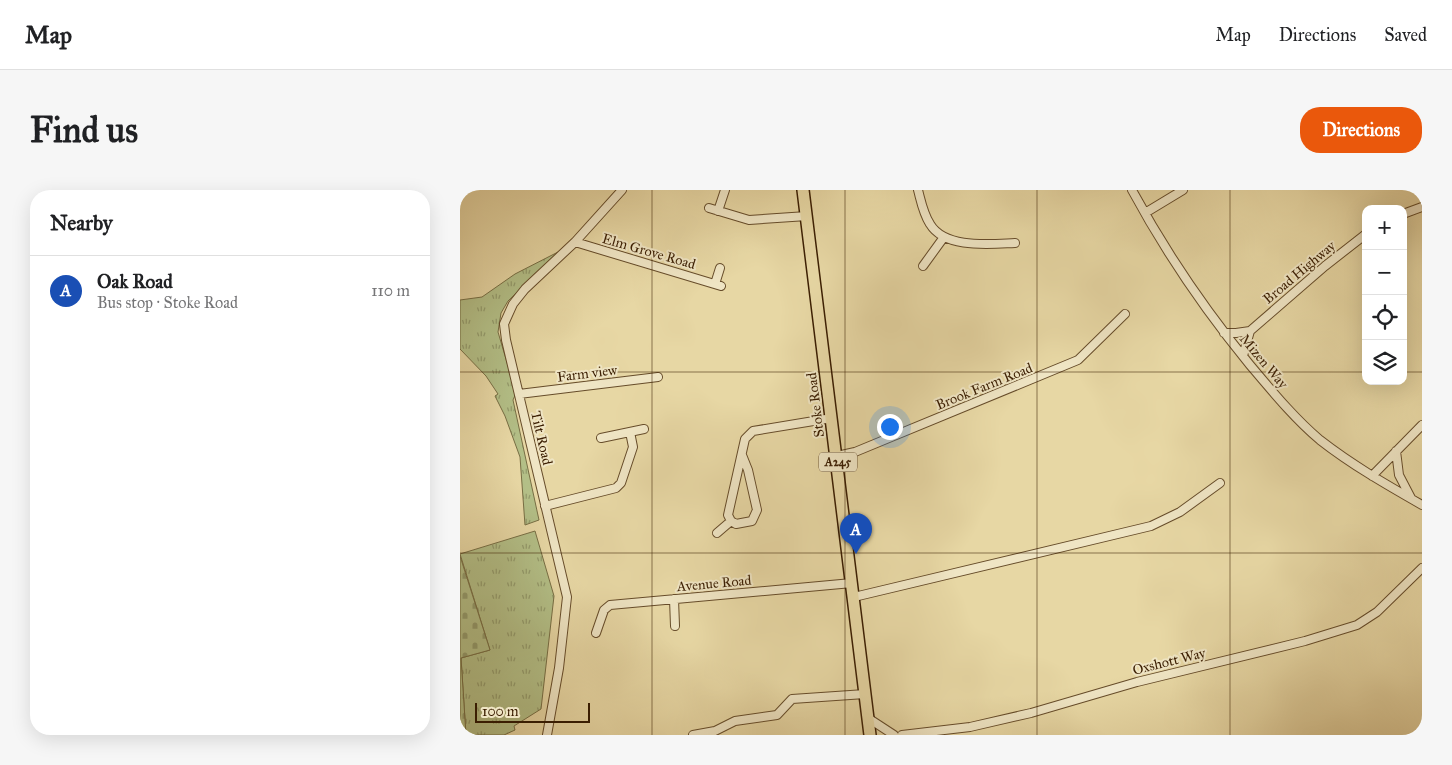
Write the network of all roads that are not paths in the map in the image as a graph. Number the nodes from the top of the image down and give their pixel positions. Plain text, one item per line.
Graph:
1 (622, 190) edge
2 (724, 190) edge
3 (803, 190) edge
4 (918, 190) edge
5 (1132, 190) edge
6 (1182, 190) edge
7 (1422, 207) edge
8 (709, 208) dead end
9 (718, 211) junction
10 (1144, 213) junction
11 (1407, 213) edge
12 (807, 216) junction
13 (944, 237) junction
14 (1362, 237) edge
15 (576, 242) junction
16 (1014, 244) dead end
17 (923, 266) dead end
18 (720, 268) dead end
19 (1126, 314) dead end
20 (1250, 330) junction
21 (1224, 333) junction
22 (1243, 356) junction
23 (658, 377) dead end
24 (519, 394) junction
25 (832, 418) junction
26 (1422, 425) edge
27 (644, 429) dead end
28 (630, 432) junction
29 (601, 438) dead end
30 (1396, 451) junction
31 (742, 455) junction
32 (837, 456) junction
33 (1372, 476) junction
34 (1220, 483) dead end
35 (1411, 498) junction
36 (1422, 505) edge
37 (545, 506) junction
38 (731, 521) junction
39 (717, 533) dead end
40 (1422, 568) edge
41 (852, 583) junction
42 (854, 597) junction
43 (674, 599) junction
44 (675, 626) dead end
45 (596, 633) dead end
46 (864, 694) junction
47 (868, 718) junction
48 (547, 735) edge
49 (692, 735) edge
50 (870, 735) edge
51 (894, 735) edge
52 (902, 735) edge

1 - 15 street, Tilt Road
2 - 9 street
3 - 12 main road, Stoke Road / A245
4 - 13 street
5 - 10 street, Mizen Way
6 - 10 street
7 - 11 street
8 - 9 street
9 - 12 street
10 - 21 street, Mizen Way
12 - 25 main road, Stoke Road / A245
13 - 16 street
13 - 17 street
14 - 20 street, Broad Highway
15 - 18 street, Elm Grove Road
15 - 24 street, Tilt Road
19 - 32 street, Brook Farm Road
20 - 21 street
20 - 22 street
21 - 22 street, Mizen Way
22 - 33 street, Mizen Way
23 - 24 street, Farm view
24 - 37 street, Tilt Road
25 - 31 street
25 - 32 main road, Stoke Road / A245
26 - 30 street
27 - 28 street
28 - 29 street
28 - 37 street
30 - 33 street
30 - 35 street
31 - 38 street
31 - 38 street
32 - 41 main road, Stoke Road / A245
33 - 35 street, Mizen Way
34 - 42 street
35 - 36 street, Mizen Way
37 - 48 street, Tilt Road
38 - 39 street
40 - 52 street, Oxshott Way
41 - 42 main road, Stoke Road / A245
41 - 43 street, Avenue Road
42 - 46 main road, Stoke Road / A245
43 - 44 street
43 - 45 street, Avenue Road
46 - 47 main road, Stoke Road / A245
46 - 49 street
47 - 50 main road, Stoke Road / A245
47 - 51 street

